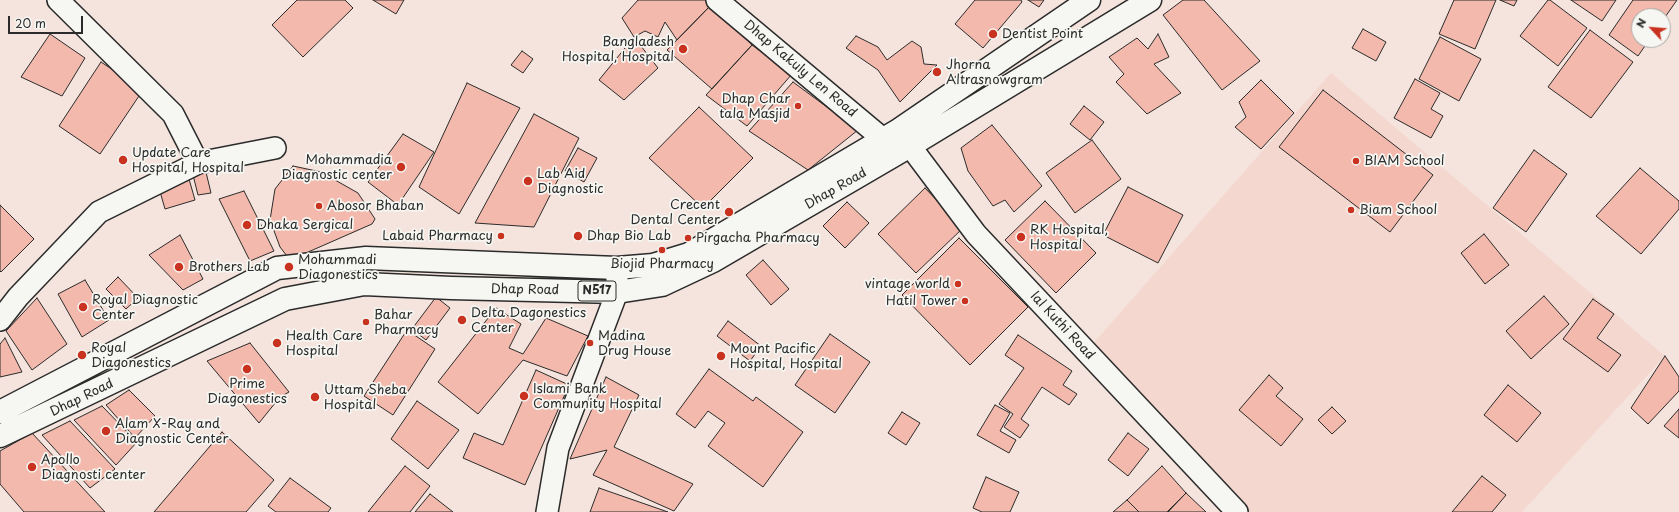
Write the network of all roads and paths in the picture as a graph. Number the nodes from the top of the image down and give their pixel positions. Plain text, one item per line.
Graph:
1 (58, 0) edge
2 (717, 0) edge
3 (1089, 0) edge
4 (1150, 0) edge
5 (897, 138) junction
6 (275, 148) dead end
7 (198, 163) junction
8 (617, 268) junction
9 (617, 292) junction
10 (0, 320) edge
11 (0, 412) edge
12 (0, 436) edge
13 (547, 512) edge
14 (1237, 512) edge

1 - 7 street
2 - 5 street, Dhap Kakuly Len Road
3 - 5 highway, Dhap Road / N517
4 - 5 highway, Dhap Road / N517
5 - 8 highway, Dhap Road / N517
5 - 9 highway, Dhap Road / N517
5 - 14 street, lal Kuthi Road
6 - 7 street
7 - 10 street
8 - 9 street
8 - 11 highway, Dhap Road / N517
9 - 12 highway, Dhap Road / N517
9 - 13 street

